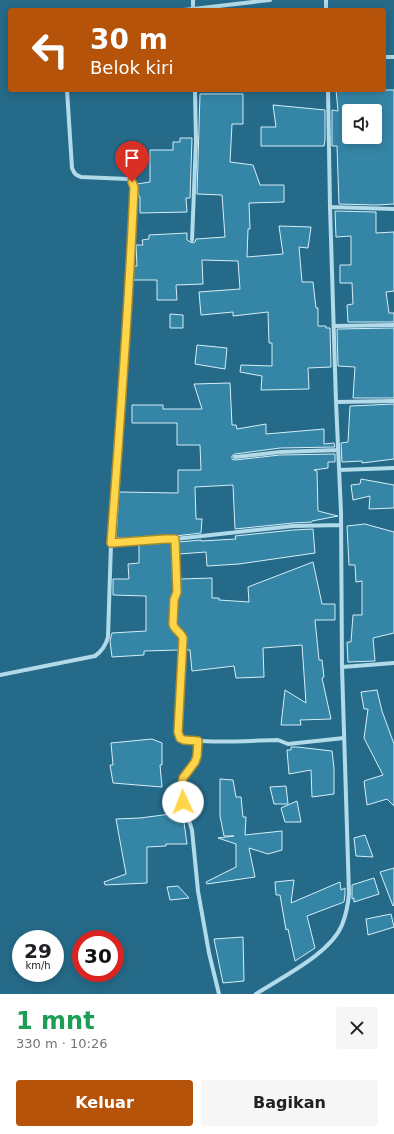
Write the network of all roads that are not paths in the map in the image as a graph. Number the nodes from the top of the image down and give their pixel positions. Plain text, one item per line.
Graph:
1 (270, 0) edge
2 (202, 8) edge
3 (67, 92) edge
4 (196, 92) edge
5 (328, 92) edge
6 (330, 207) junction
7 (394, 209) edge
8 (192, 240) dead end
9 (394, 325) edge
10 (334, 326) junction
11 (394, 401) edge
12 (336, 402) junction
13 (338, 450) junction
14 (235, 457) dead end
15 (394, 468) edge
16 (339, 470) junction
17 (341, 525) junction
18 (175, 539) junction
19 (111, 543) junction
20 (394, 663) edge
21 (342, 668) junction
22 (0, 675) edge
23 (344, 738) junction
24 (198, 741) junction
25 (219, 994) edge
26 (256, 994) edge

1 - 2 street
3 - 19 street
4 - 8 street
5 - 6 street
6 - 7 street
6 - 10 street
9 - 10 street
10 - 12 street
11 - 12 street
12 - 13 street
13 - 14 street
13 - 16 street
15 - 16 street
16 - 17 street
17 - 18 street
17 - 21 street
18 - 19 street
18 - 24 street
19 - 22 street
20 - 21 street
21 - 23 street
23 - 24 street
23 - 26 street
24 - 25 street

